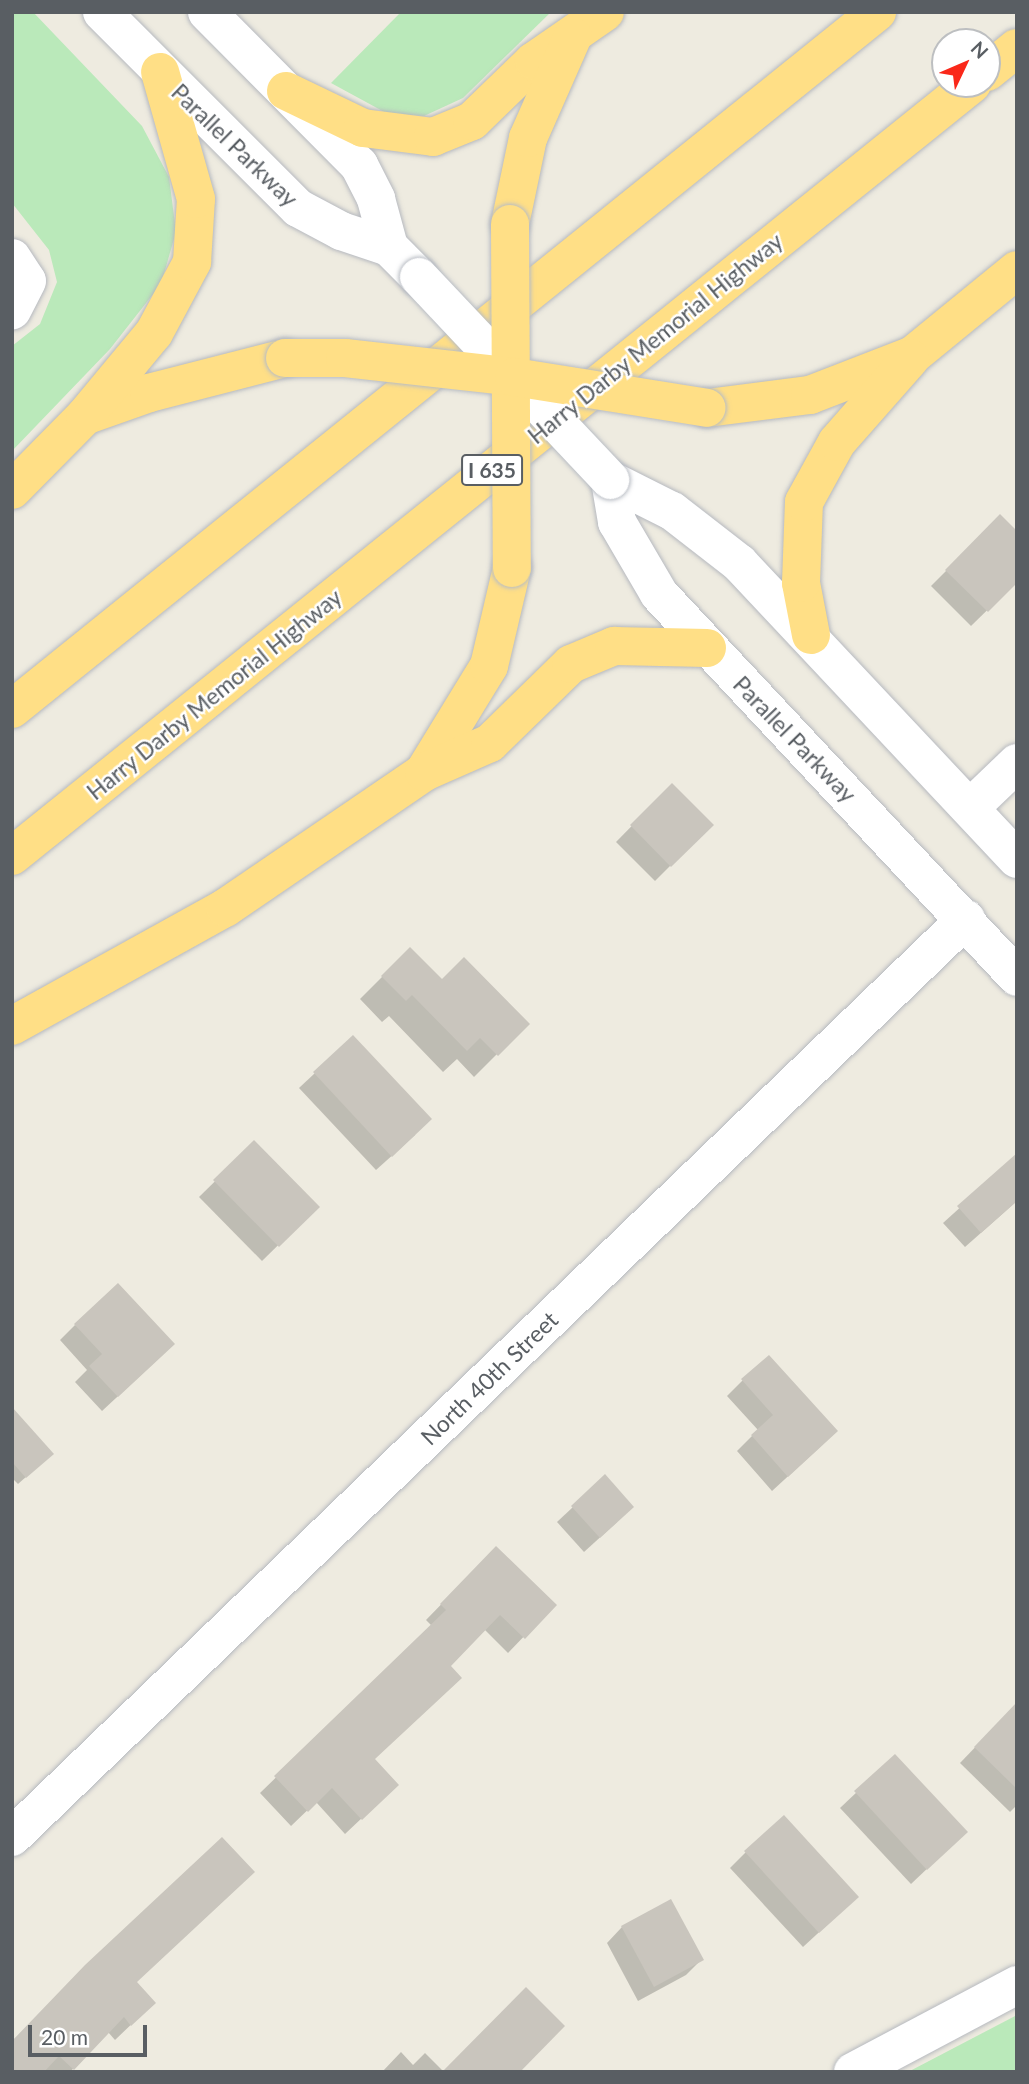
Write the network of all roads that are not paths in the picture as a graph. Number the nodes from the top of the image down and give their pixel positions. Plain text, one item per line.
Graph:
1 (102, 12) edge
2 (206, 12) edge
3 (605, 12) edge
4 (877, 12) edge
5 (574, 34) junction
6 (1017, 48) edge
7 (1001, 61) edge
8 (160, 72) junction
9 (286, 91) junction
10 (955, 98) edge
11 (389, 247) junction
12 (12, 258) edge
13 (1017, 271) edge
14 (12, 310) edge
15 (913, 355) junction
16 (514, 377) junction
17 (85, 416) junction
18 (610, 480) junction
19 (12, 489) edge
20 (811, 635) junction
21 (707, 648) junction
22 (12, 709) edge
23 (1017, 763) edge
24 (425, 772) junction
25 (970, 808) junction
26 (12, 856) edge
27 (1017, 859) edge
28 (967, 919) junction
29 (1017, 977) edge
30 (12, 1026) edge
31 (12, 1837) edge
32 (1017, 1985) edge
33 (853, 2072) edge

1 - 8 main road, Parallel Parkway
2 - 9 main road, Parallel Parkway
3 - 5 highway
4 - 22 highway
5 - 9 highway
5 - 16 highway, bridge
6 - 7 highway
8 - 11 main road, Parallel Parkway
8 - 17 highway
9 - 11 main road, Parallel Parkway
10 - 26 highway, Harry Darby Memorial Highway / I 635
11 - 16 main road, Parallel Parkway, bridge
12 - 14 main road
13 - 15 highway
15 - 16 highway, bridge
15 - 20 highway
16 - 17 highway, bridge
16 - 18 main road, Parallel Parkway, bridge
16 - 24 highway, bridge
17 - 19 highway
18 - 20 main road, Parallel Parkway
18 - 21 main road, Parallel Parkway
20 - 25 main road, Parallel Parkway
21 - 24 highway
21 - 28 main road, Parallel Parkway
23 - 25 main road
24 - 30 highway
25 - 27 main road, Parallel Parkway
28 - 29 main road, Parallel Parkway
28 - 31 main road, North 40th Street
32 - 33 main road

